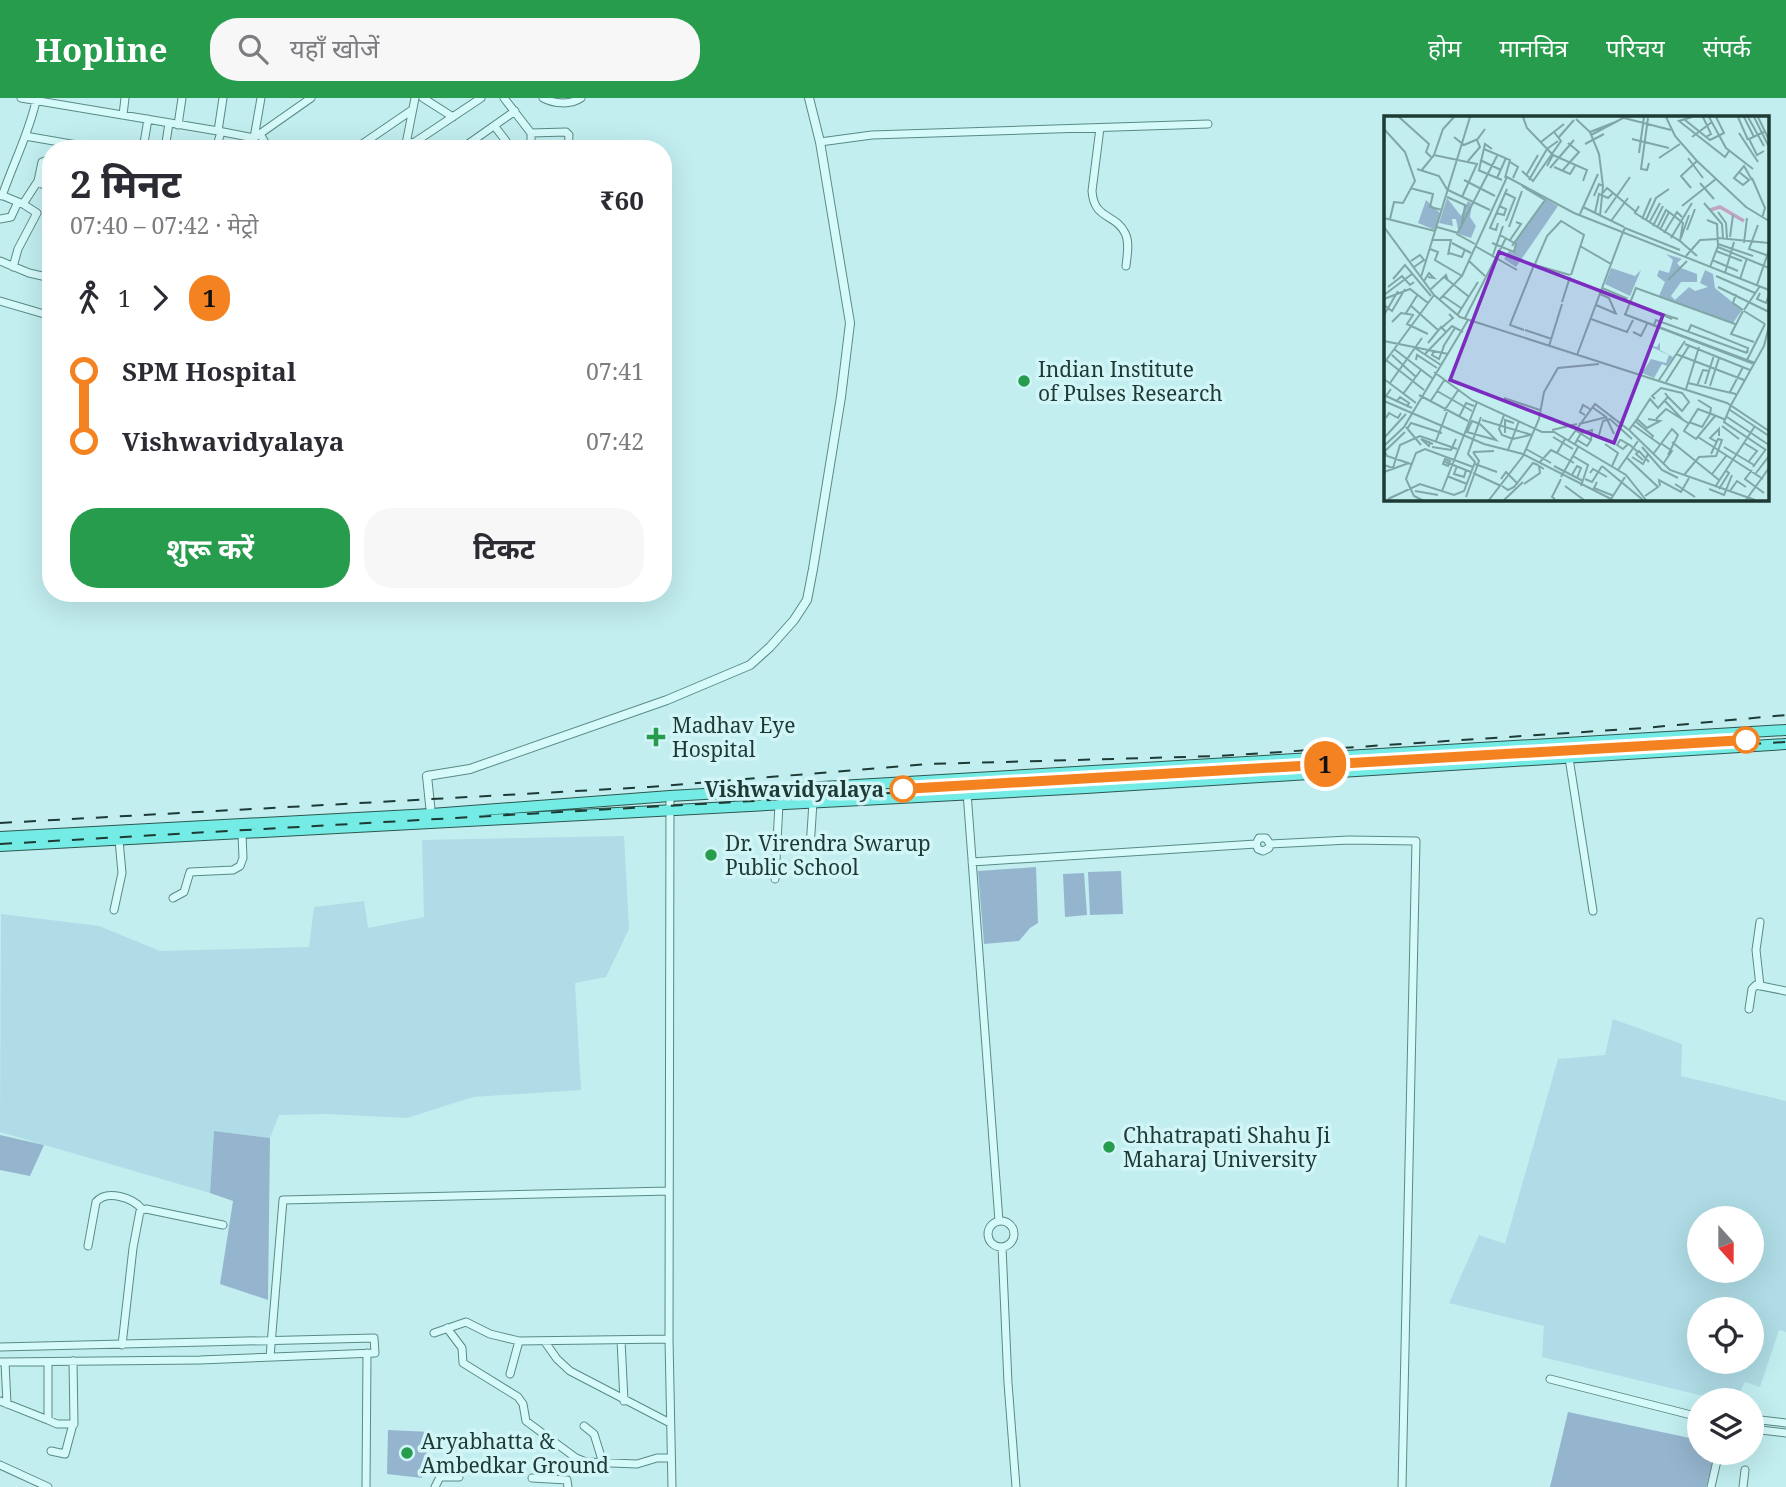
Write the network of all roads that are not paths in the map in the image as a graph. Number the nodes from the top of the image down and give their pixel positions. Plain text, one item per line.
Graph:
1 (21, 98) edge
2 (83, 98) edge
3 (125, 98) edge
4 (182, 98) edge
5 (223, 98) edge
6 (261, 98) edge
7 (311, 98) edge
8 (423, 98) edge
9 (481, 98) edge
10 (504, 98) edge
11 (543, 98) edge
12 (581, 98) edge
13 (809, 98) edge
14 (40, 100) edge
15 (414, 103) edge
16 (81, 108) junction
17 (514, 111) junction
18 (123, 115) junction
19 (453, 117) junction
20 (148, 119) junction
21 (173, 124) junction
22 (1208, 124) dead end
23 (496, 128) dead end
24 (1100, 128) junction
25 (220, 132) junction
26 (531, 133) junction
27 (25, 136) junction
28 (257, 136) junction
29 (48, 140) edge
30 (144, 140) edge
31 (168, 140) edge
32 (218, 140) edge
33 (261, 140) edge
34 (367, 140) edge
35 (406, 140) edge
36 (418, 140) edge
37 (474, 140) edge
38 (505, 140) edge
39 (531, 140) edge
40 (569, 140) edge
41 (820, 142) junction
42 (42, 162) edge
43 (38, 181) junction
44 (42, 184) edge
45 (1, 195) edge
46 (21, 203) junction
47 (0, 219) edge
48 (0, 261) edge
49 (1126, 266) dead end
50 (13, 267) junction
51 (42, 275) edge
52 (0, 300) edge
53 (42, 313) edge
54 (1786, 730) edge
55 (1786, 744) edge
56 (1434, 751) junction
57 (1569, 758) junction
58 (1436, 766) junction
59 (966, 779) junction
60 (967, 793) junction
61 (670, 796) junction
62 (813, 802) junction
63 (779, 804) junction
64 (670, 810) junction
65 (431, 814) junction
66 (242, 834) junction
67 (0, 837) edge
68 (119, 840) junction
69 (0, 846) edge
70 (810, 848) dead end
71 (972, 862) junction
72 (775, 879) dead end
73 (173, 898) dead end
74 (114, 910) dead end
75 (1593, 911) dead end
76 (1760, 922) dead end
77 (1760, 986) junction
78 (1786, 991) edge
79 (1749, 1009) dead end
80 (669, 1191) junction
81 (142, 1209) junction
82 (999, 1221) junction
83 (223, 1225) dead end
84 (88, 1246) dead end
85 (1002, 1247) junction
86 (447, 1328) junction
87 (434, 1333) dead end
88 (669, 1339) junction
89 (271, 1340) junction
90 (621, 1340) junction
91 (519, 1341) junction
92 (545, 1342) junction
93 (122, 1345) junction
94 (0, 1347) edge
95 (371, 1353) junction
96 (270, 1357) junction
97 (3, 1362) edge
98 (48, 1362) junction
99 (73, 1362) junction
100 (510, 1374) dead end
101 (1550, 1379) dead end
102 (624, 1401) junction
103 (4, 1402) edge
104 (1687, 1414) edge
105 (48, 1420) junction
106 (1764, 1420) edge
107 (670, 1423) junction
108 (1786, 1423) edge
109 (73, 1424) junction
110 (584, 1426) dead end
111 (1764, 1430) edge
112 (1786, 1433) edge
113 (51, 1451) dead end
114 (671, 1458) junction
115 (603, 1463) junction
116 (0, 1465) edge
117 (1715, 1465) edge
118 (1745, 1470) dead end
119 (459, 1477) dead end
120 (532, 1478) dead end
121 (48, 1487) edge
122 (366, 1487) edge
123 (435, 1487) edge
124 (568, 1487) edge
125 (672, 1487) edge
126 (1016, 1487) edge
127 (1402, 1487) edge
128 (1711, 1487) edge
129 (1745, 1487) edge

1 - 14 street
2 - 16 street
3 - 18 street
4 - 21 street
5 - 25 street
6 - 28 street
7 - 28 street
8 - 15 street
8 - 19 street
9 - 19 street
10 - 17 street
11 - 12 street
13 - 41 street
14 - 16 street
14 - 27 street
15 - 34 street
15 - 35 street
16 - 18 street
17 - 26 street
17 - 37 street
18 - 20 street
19 - 36 street
20 - 21 street
20 - 30 street
21 - 25 street
21 - 31 street
22 - 24 street
23 - 38 street
24 - 41 street
24 - 49 street
25 - 28 street
25 - 32 street
26 - 39 street
26 - 40 street
27 - 29 street
27 - 45 street
28 - 33 street
41 - 65 street
42 - 43 street
43 - 44 street
43 - 46 street
45 - 46 street
46 - 47 street
46 - 50 street
48 - 50 street
50 - 51 street
52 - 53 street
54 - 56 highway
55 - 57 highway
56 - 58 highway
56 - 59 highway
57 - 58 highway
57 - 75 street
58 - 60 highway
59 - 60 street
59 - 61 highway
60 - 62 highway
60 - 71 street
61 - 64 street
61 - 65 highway
62 - 63 highway
62 - 70 street
63 - 64 highway
63 - 72 street
64 - 66 highway
64 - 80 street
65 - 67 highway
66 - 68 highway
66 - 73 street
68 - 69 highway
68 - 74 street
71 - 82 street
71 - 127 street
76 - 77 street
77 - 78 street
77 - 79 street
80 - 88 street
80 - 89 street
81 - 83 street
81 - 84 street
81 - 93 street
82 - 85 street
82 - 85 street
85 - 126 street
86 - 87 street
86 - 91 street
86 - 115 street
88 - 90 street
88 - 107 street
89 - 93 street
89 - 95 street
89 - 96 street
90 - 92 street
90 - 102 street
91 - 92 street
91 - 100 street
92 - 102 street
93 - 94 street
95 - 96 street
95 - 122 street
96 - 99 street
97 - 98 street
97 - 103 street
98 - 99 street
98 - 105 street
99 - 109 street
101 - 104 street
102 - 107 street
103 - 105 street
105 - 109 street
106 - 108 street
107 - 114 street
109 - 113 street
110 - 115 street
111 - 112 street
114 - 115 street
114 - 125 street
116 - 121 street
117 - 128 street
118 - 129 street
119 - 123 street
120 - 124 street

